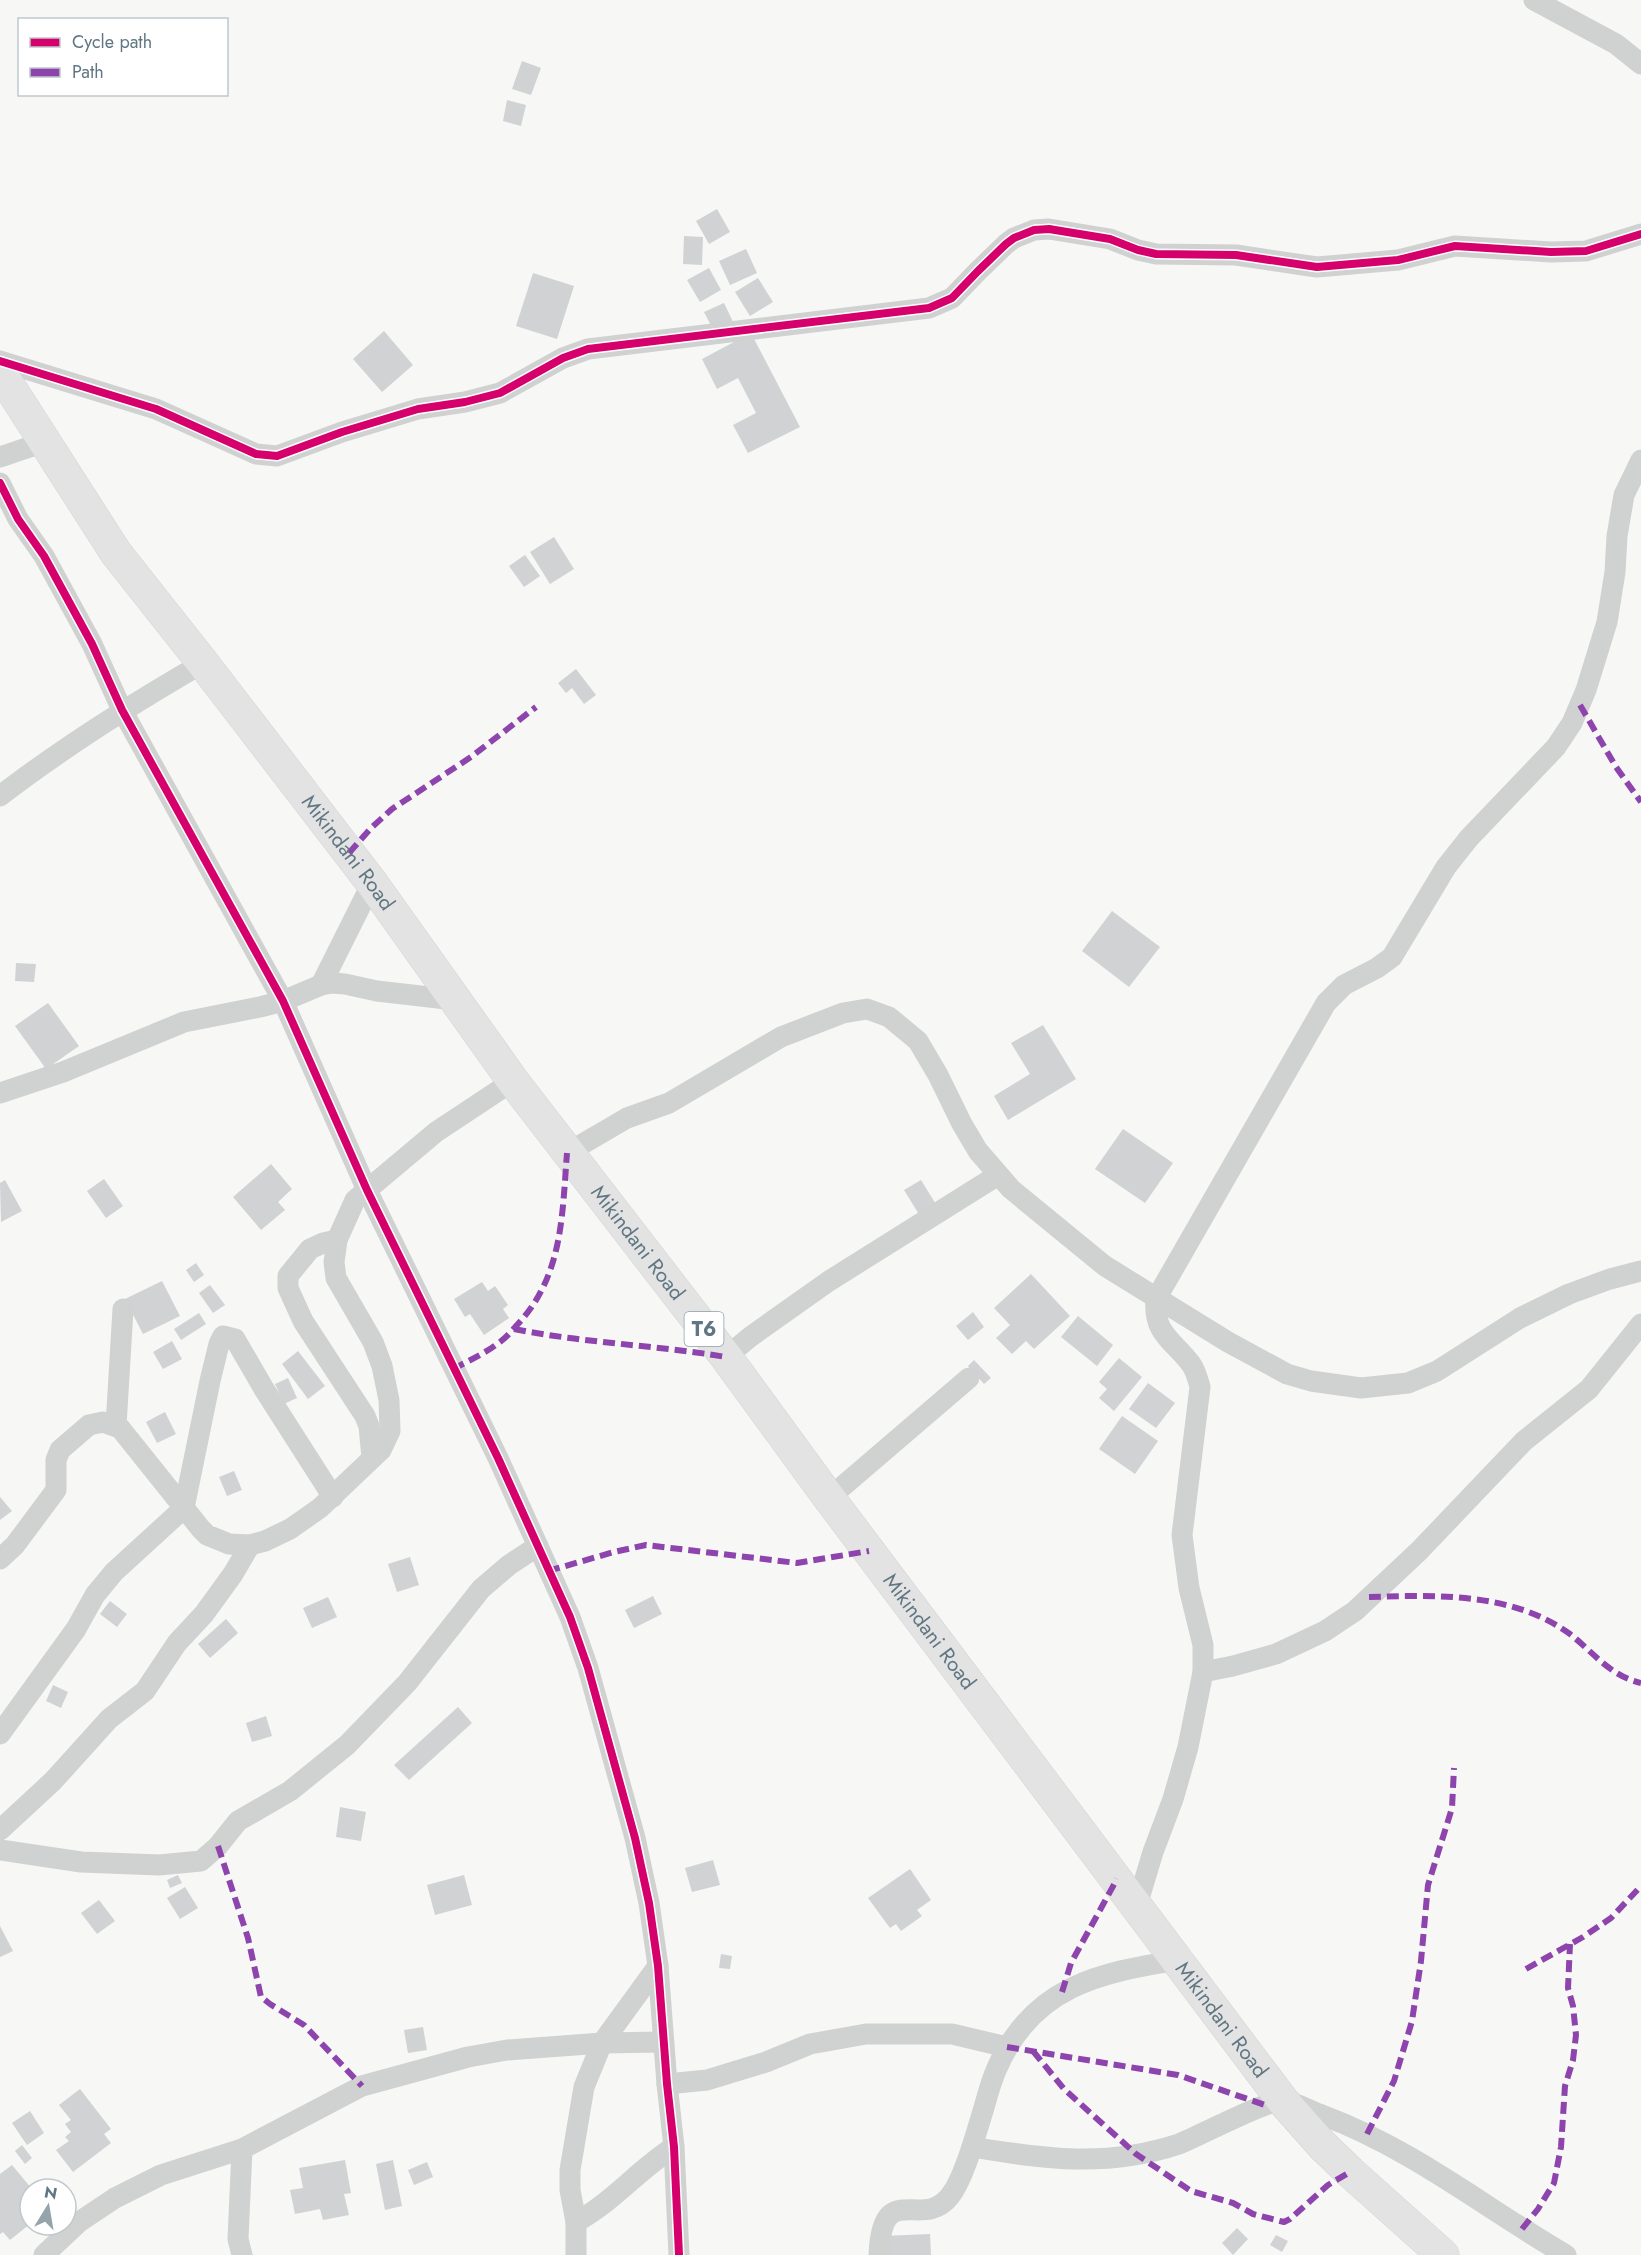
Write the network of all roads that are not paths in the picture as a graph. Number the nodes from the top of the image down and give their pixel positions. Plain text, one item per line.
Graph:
1 (1534, 0) edge
2 (1641, 64) edge
3 (1641, 234) edge
4 (0, 361) edge
5 (0, 372) edge
6 (44, 442) junction
7 (0, 457) edge
8 (1641, 460) edge
9 (0, 483) edge
10 (203, 663) junction
11 (122, 710) junction
12 (0, 796) edge
13 (372, 883) junction
14 (321, 985) junction
15 (455, 1000) junction
16 (283, 1001) junction
17 (513, 1081) junction
18 (0, 1093) edge
19 (567, 1153) junction
20 (998, 1174) junction
21 (368, 1190) junction
22 (337, 1240) junction
23 (1641, 1272) edge
24 (1156, 1299) junction
25 (123, 1309) dead end
26 (1641, 1324) edge
27 (726, 1357) junction
28 (969, 1378) dead end
29 (116, 1426) junction
30 (372, 1458) junction
31 (333, 1497) junction
32 (829, 1498) junction
33 (183, 1508) junction
34 (250, 1545) junction
35 (538, 1546) junction
36 (0, 1558) edge
37 (1203, 1672) junction
38 (0, 1734) edge
39 (0, 1830) edge
40 (0, 1850) edge
41 (1137, 1905) junction
42 (1178, 1960) junction
43 (658, 1966) junction
44 (663, 2042) junction
45 (602, 2043) junction
46 (1007, 2047) junction
47 (667, 2084) junction
48 (1283, 2101) junction
49 (674, 2147) junction
50 (972, 2147) junction
51 (242, 2149) junction
52 (576, 2222) junction
53 (44, 2255) edge
54 (242, 2255) edge
55 (576, 2255) edge
56 (679, 2255) edge
57 (879, 2255) edge
58 (1443, 2255) edge
59 (1566, 2255) edge

1 - 2 street
3 - 4 street
5 - 6 highway, Mikindani Road / T6
6 - 7 street
6 - 10 highway, Mikindani Road / T6
8 - 24 street
9 - 11 street
10 - 11 street
10 - 13 highway, Mikindani Road / T6
11 - 12 street
11 - 16 street
13 - 14 street
13 - 15 highway, Mikindani Road / T6
14 - 15 street
14 - 16 street
15 - 17 highway, Mikindani Road / T6
16 - 18 street
16 - 21 street
17 - 19 highway, Mikindani Road / T6
17 - 21 street
19 - 20 street
19 - 27 highway, Mikindani Road / T6
20 - 24 street
20 - 27 street
21 - 22 street
21 - 35 street
22 - 30 street
22 - 30 street
23 - 24 street
24 - 37 street
25 - 29 street
26 - 37 street
27 - 32 highway, Mikindani Road / T6
28 - 32 street
29 - 33 street
29 - 36 street
30 - 31 street
31 - 33 street
31 - 34 street
32 - 41 highway, Mikindani Road / T6
33 - 34 street
33 - 38 street
34 - 39 street
35 - 40 street
35 - 43 street
37 - 41 street
41 - 42 highway, Mikindani Road / T6
42 - 46 street
42 - 48 highway, Mikindani Road / T6
43 - 44 street
43 - 45 street
44 - 45 street
44 - 47 street
45 - 51 street
45 - 52 street
46 - 47 street
46 - 50 street
47 - 49 street
48 - 50 street
48 - 58 highway, Mikindani Road / T6
48 - 59 street
49 - 52 street
49 - 56 street
50 - 57 street
51 - 53 street
51 - 54 street
52 - 55 street

